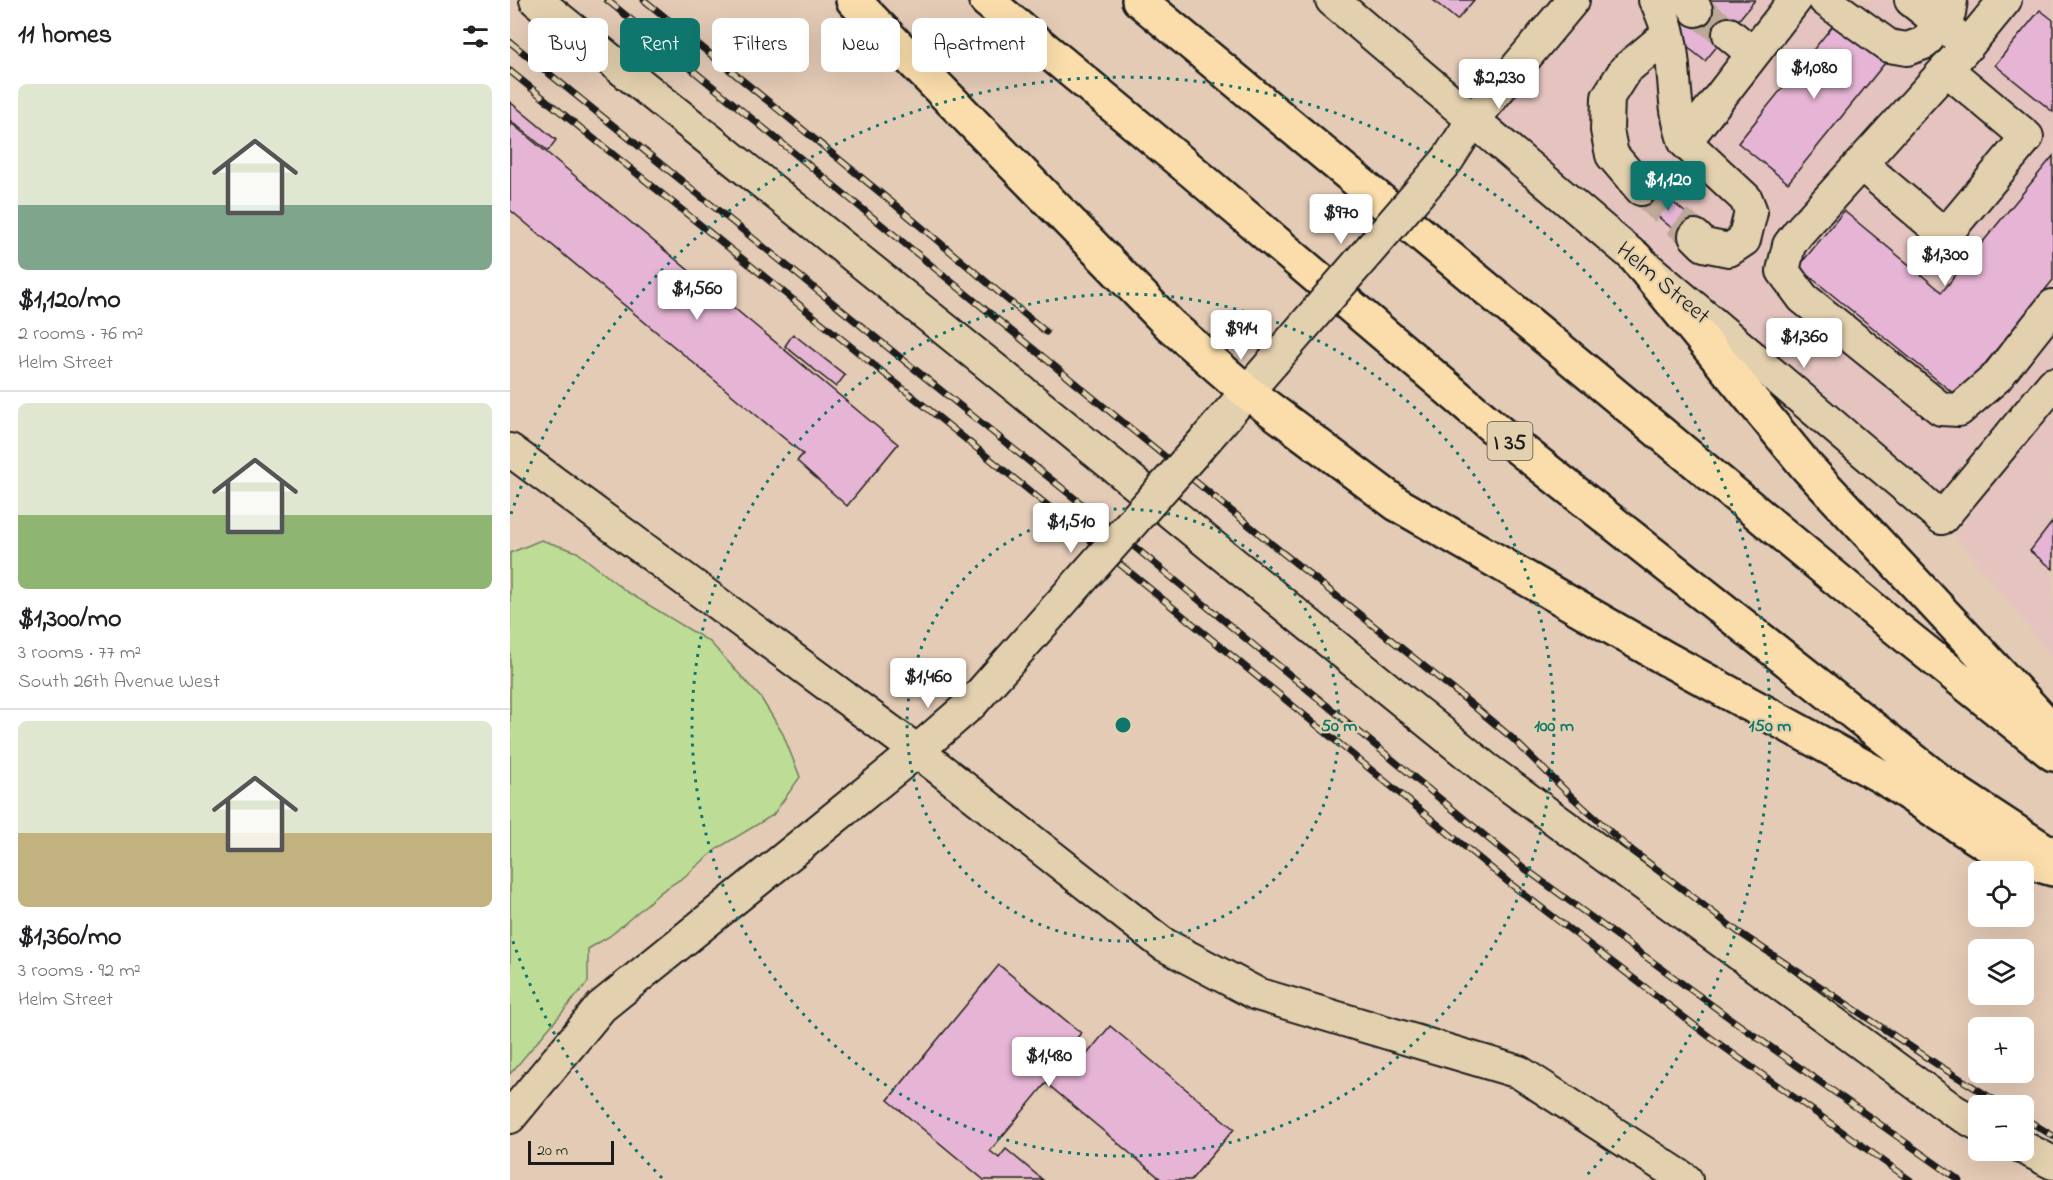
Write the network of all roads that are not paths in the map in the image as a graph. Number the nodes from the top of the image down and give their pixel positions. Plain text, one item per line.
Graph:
1 (536, 0) edge
2 (853, 0) edge
3 (986, 0) edge
4 (1139, 0) edge
5 (1332, 0) edge
6 (1573, 0) edge
7 (1826, 0) edge
8 (1911, 0) edge
9 (2005, 0) edge
10 (1658, 1) edge
11 (1787, 3) edge
12 (1946, 12) edge
13 (1668, 34) junction
14 (1729, 34) tunnel mouth
15 (1968, 45) junction
16 (1753, 54) junction
17 (1946, 69) junction
18 (1473, 120) junction
19 (1685, 142) junction
20 (1861, 164) junction
21 (1641, 189) tunnel mouth
22 (1751, 212) junction
23 (1798, 233) junction
24 (1695, 236) tunnel mouth
25 (1635, 257) junction
26 (2047, 324) edge
27 (2053, 384) edge
28 (1247, 392) junction
29 (510, 450) edge
30 (2053, 731) edge
31 (917, 751) junction
32 (2053, 754) edge
33 (2053, 856) edge
34 (2053, 869) edge
35 (510, 1117) edge
36 (1968, 1119) edge
37 (2034, 1153) edge
38 (2053, 1163) edge
39 (1686, 1180) edge

1 - 36 street
2 - 28 highway
3 - 33 highway, I 35
4 - 32 highway
5 - 18 street, Helm Street
6 - 18 street
7 - 12 street
8 - 12 street
9 - 15 street
10 - 13 street
11 - 16 street
12 - 15 street
13 - 19 street
13 - 21 street
14 - 16 street
15 - 17 street
16 - 19 street
17 - 20 street
17 - 20 street
18 - 25 street, Helm Street
18 - 28 street, bridge
19 - 22 street
20 - 23 street
22 - 23 street
22 - 24 street
23 - 26 street
25 - 27 street, Helm Street
25 - 30 highway
28 - 31 street, bridge
28 - 34 highway
29 - 31 street
31 - 35 street
31 - 39 street
37 - 38 street

